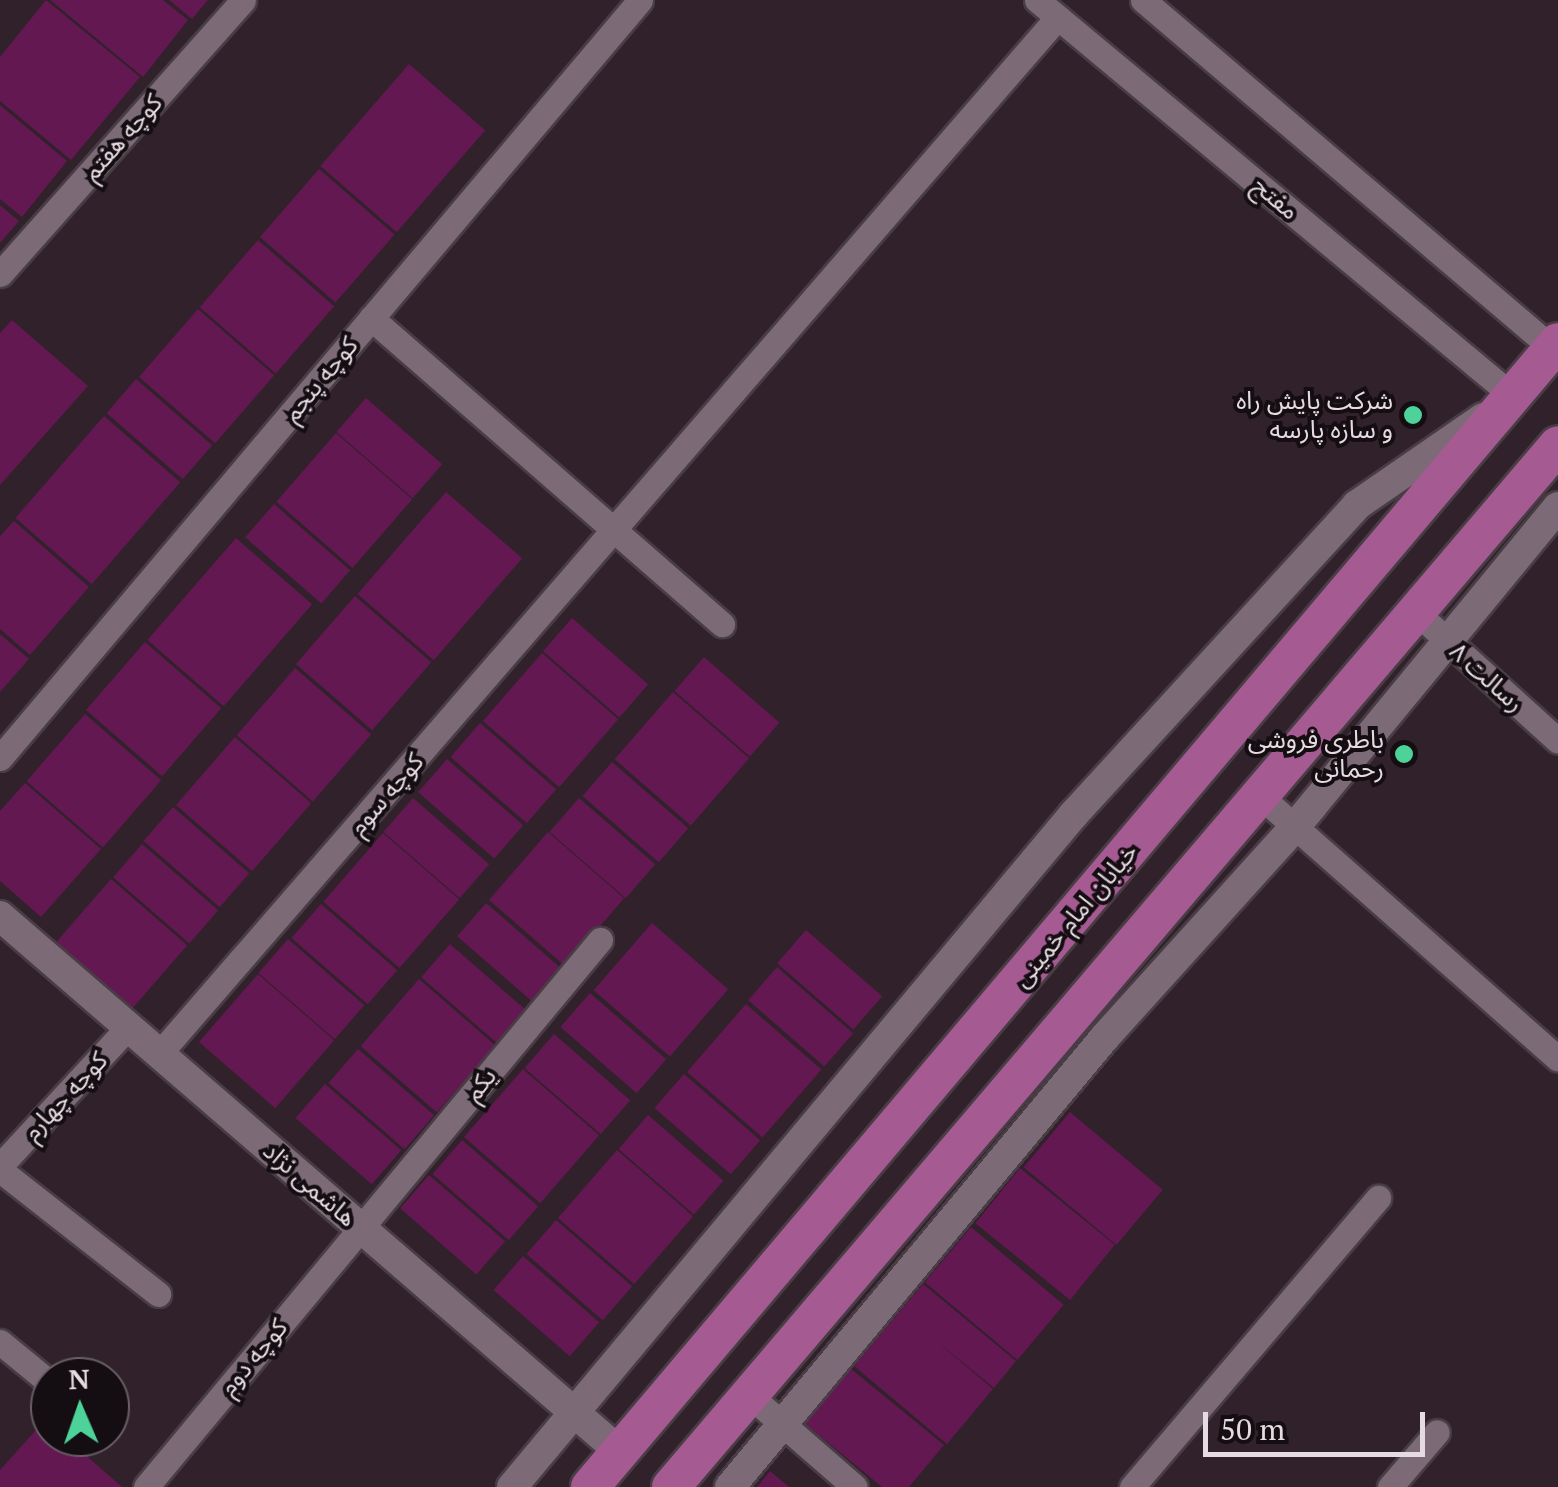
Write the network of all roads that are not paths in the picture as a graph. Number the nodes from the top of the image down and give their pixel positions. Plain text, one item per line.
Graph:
1 (244, 0) edge
2 (640, 0) edge
3 (1038, 0) edge
4 (1144, 0) edge
5 (1058, 17) junction
6 (0, 274) edge
7 (371, 318) junction
8 (1556, 335) edge
9 (1514, 397) junction
10 (1558, 445) edge
11 (1558, 507) edge
12 (612, 534) junction
13 (1417, 613) junction
14 (722, 624) dead end
15 (1446, 640) junction
16 (1558, 741) edge
17 (0, 758) edge
18 (1260, 796) junction
19 (1295, 827) junction
20 (1092, 895) junction
21 (0, 916) edge
22 (1143, 933) junction
23 (600, 940) dead end
24 (130, 1026) junction
25 (158, 1054) junction
26 (1558, 1058) edge
27 (0, 1168) edge
28 (1378, 1198) dead end
29 (360, 1228) junction
30 (158, 1294) dead end
31 (0, 1342) edge
32 (30, 1367) edge
33 (749, 1395) junction
34 (575, 1413) junction
35 (783, 1424) junction
36 (1436, 1432) dead end
37 (620, 1452) junction
38 (146, 1487) edge
39 (512, 1487) edge
40 (590, 1487) edge
41 (672, 1487) edge
42 (730, 1487) edge
43 (856, 1487) edge
44 (1132, 1487) edge
45 (1390, 1487) edge

1 - 6 street, کوچه هفتم
2 - 7 street, کوچه پنجم
3 - 5 street, مفتح
4 - 8 street
5 - 9 street, مفتح
5 - 12 street, کوچه سوم
7 - 12 street
7 - 17 street, کوچه پنجم
8 - 9 main road, خیابان امام خمینی
9 - 20 main road, خیابان امام خمینی
9 - 34 street
10 - 13 main road
11 - 15 street
12 - 14 street
12 - 25 street, کوچه سوم
13 - 15 street, رسالت ۸
13 - 18 main road
15 - 16 street, رسالت ۸
15 - 19 street
18 - 19 street
18 - 22 main road
19 - 26 street
19 - 35 street
20 - 22 main road
20 - 37 main road, خیابان امام خمینی
21 - 24 street, هاشمی نژاد
22 - 33 main road
23 - 29 street, یکم
24 - 25 street, هاشمی نژاد
24 - 27 street, کوچه چهارم
25 - 29 street, هاشمی نژاد
27 - 30 street
28 - 44 street
29 - 34 street, هاشمی نژاد
29 - 38 street, کوچه دوم
31 - 32 street
33 - 35 street
33 - 41 main road
34 - 37 street, هاشمی نژاد
34 - 39 street
35 - 42 street
35 - 43 street
36 - 45 street
37 - 40 main road, خیابان امام خمینی

